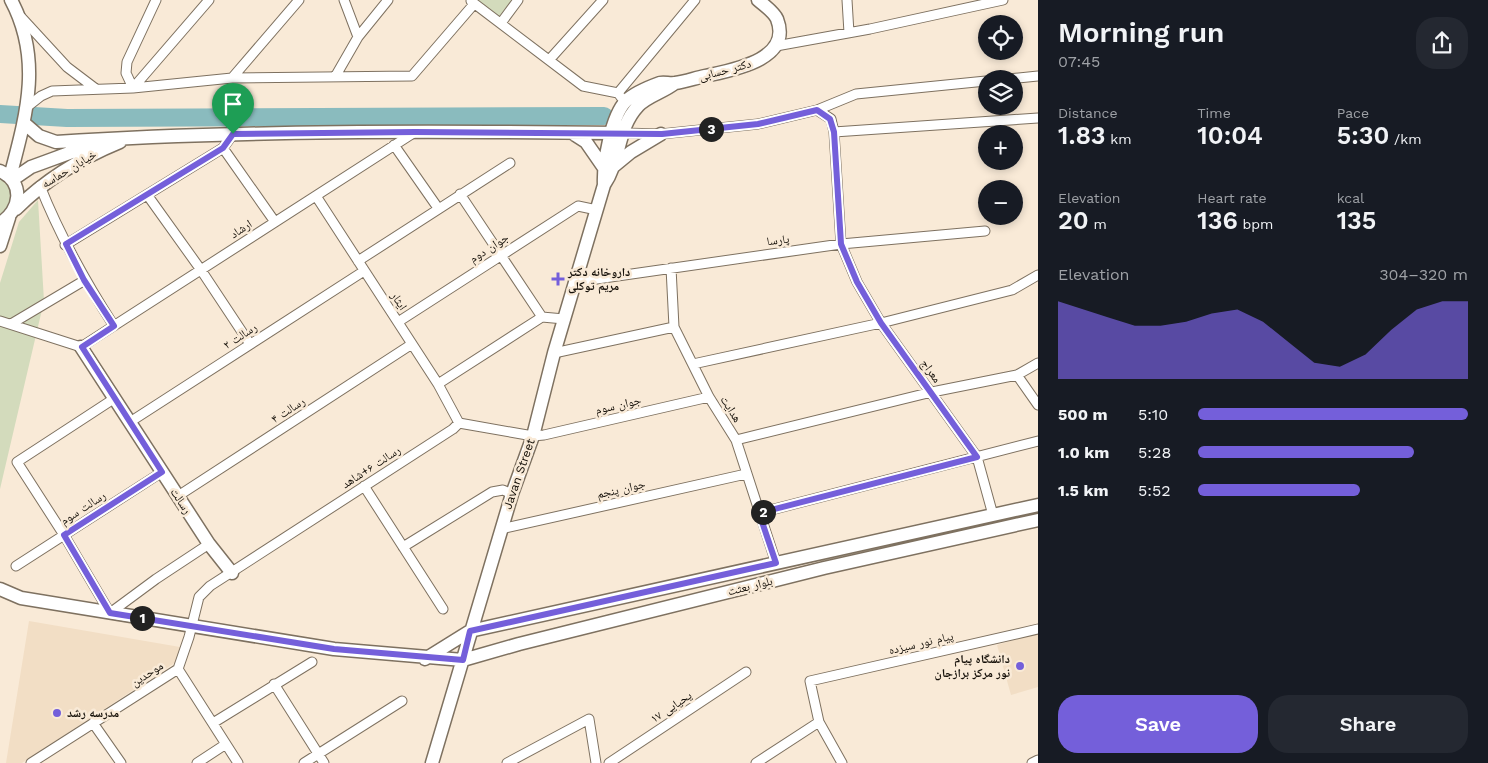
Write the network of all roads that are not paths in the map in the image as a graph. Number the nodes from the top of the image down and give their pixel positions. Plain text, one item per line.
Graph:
1 (7, 0) edge
2 (11, 0) edge
3 (156, 0) edge
4 (209, 0) edge
5 (299, 0) edge
6 (344, 0) edge
7 (388, 0) edge
8 (518, 0) edge
9 (603, 0) edge
10 (694, 0) edge
11 (758, 0) edge
12 (847, 0) edge
13 (1003, 0) edge
14 (472, 2) edge
15 (0, 7) edge
16 (18, 12) junction
17 (500, 23) junction
18 (849, 33) junction
19 (358, 37) junction
20 (776, 46) junction
21 (550, 59) junction
22 (1038, 76) edge
23 (335, 77) junction
24 (232, 78) junction
25 (1023, 78) edge
26 (978, 81) edge
27 (675, 83) junction
28 (133, 88) junction
29 (96, 89) junction
30 (622, 97) junction
31 (27, 107) junction
32 (817, 110) junction
33 (1038, 118) edge
34 (24, 124) junction
35 (415, 132) junction
36 (834, 132) junction
37 (572, 133) junction
38 (617, 133) junction
39 (233, 134) junction
40 (662, 134) junction
41 (129, 138) junction
42 (394, 145) junction
43 (223, 148) junction
44 (510, 163) dead end
45 (609, 167) junction
46 (7, 176) edge
47 (40, 186) junction
48 (460, 194) junction
49 (148, 196) junction
50 (316, 196) junction
51 (438, 208) junction
52 (598, 210) junction
53 (8, 217) edge
54 (275, 222) junction
55 (985, 231) dead end
56 (66, 244) junction
57 (841, 244) junction
58 (0, 246) edge
59 (500, 256) junction
60 (358, 260) junction
61 (671, 268) junction
62 (201, 270) junction
63 (364, 270) junction
64 (1038, 275) edge
65 (84, 280) junction
66 (576, 282) junction
67 (542, 317) junction
68 (564, 319) junction
69 (0, 321) edge
70 (398, 322) junction
71 (881, 323) junction
72 (11, 324) junction
73 (114, 326) junction
74 (674, 326) junction
75 (250, 344) junction
76 (412, 344) junction
77 (82, 347) junction
78 (554, 354) junction
79 (1038, 363) edge
80 (693, 364) junction
81 (1017, 375) junction
82 (438, 384) junction
83 (932, 392) junction
84 (709, 397) junction
85 (115, 398) junction
86 (1038, 405) edge
87 (130, 422) junction
88 (459, 422) junction
89 (533, 436) junction
90 (736, 440) junction
91 (1038, 441) edge
92 (977, 457) junction
93 (162, 472) junction
94 (746, 474) junction
95 (364, 486) junction
96 (512, 494) junction
97 (178, 496) junction
98 (1038, 505) edge
99 (759, 513) junction
100 (993, 515) junction
101 (1038, 520) edge
102 (501, 529) junction
103 (64, 535) junction
104 (209, 544) junction
105 (403, 547) junction
106 (832, 550) junction
107 (776, 563) junction
108 (836, 565) junction
109 (16, 566) dead end
110 (232, 573) junction
111 (0, 589) edge
112 (443, 609) dead end
113 (110, 613) junction
114 (515, 621) junction
115 (192, 626) junction
116 (1038, 629) edge
117 (470, 631) junction
118 (518, 644) junction
119 (425, 659) junction
120 (463, 660) junction
121 (312, 662) dead end
122 (178, 669) junction
123 (746, 672) dead end
124 (274, 684) junction
125 (402, 701) dead end
126 (819, 722) junction
127 (93, 723) junction
128 (213, 723) junction
129 (226, 744) junction
130 (318, 754) junction
131 (1038, 760) edge
132 (31, 763) edge
133 (121, 763) edge
134 (197, 763) edge
135 (238, 763) edge
136 (304, 763) edge
137 (324, 763) edge
138 (432, 763) edge
139 (507, 763) edge
140 (596, 763) edge
141 (609, 763) edge
142 (756, 763) edge
143 (842, 763) edge
144 (1032, 763) edge

1 - 15 main road
2 - 16 main road
3 - 28 street
4 - 28 street
5 - 24 street
6 - 19 street
7 - 19 street
8 - 17 street
9 - 21 street
10 - 30 street
11 - 20 main road
12 - 18 street
13 - 18 street
14 - 17 street
14 - 23 street
16 - 29 street
16 - 31 main road
17 - 21 street
18 - 20 street
19 - 23 street
20 - 27 main road, دکتر حسابی
21 - 30 street
22 - 25 street
23 - 24 street
24 - 28 street
26 - 32 street
27 - 30 main road, دکتر حسابی
27 - 38 main road, دکتر حسابی
28 - 29 street
29 - 31 street
30 - 38 main road
31 - 34 main road
32 - 36 street
32 - 40 street
33 - 36 street
34 - 41 main road
34 - 46 main road
35 - 37 main road, خیابان حماسه
35 - 39 main road, خیابان حماسه
35 - 42 street, ارشاد
36 - 57 street, معراج
37 - 38 main road, خیابان حماسه
37 - 45 main road
38 - 40 street
38 - 45 main road, Javan Street
39 - 41 main road, خیابان حماسه
39 - 43 street
40 - 45 main road
41 - 46 main road, خیابان حماسه
41 - 47 main road, خیابان حماسه
42 - 50 street, ارشاد
42 - 51 street
43 - 49 street
43 - 54 street
44 - 48 street
45 - 52 main road, Javan Street
46 - 53 main road
47 - 53 main road, خیابان حماسه
47 - 56 street
48 - 51 street
48 - 59 street
49 - 56 street
49 - 62 street
50 - 54 street, ارشاد
50 - 60 street, ایثار
51 - 60 street
52 - 59 street, جوان دوم
52 - 66 main road, Javan Street
53 - 58 main road
54 - 62 street, ارشاد
55 - 57 street, پارسا
56 - 65 street
57 - 61 street, پارسا
57 - 71 street, معراج
59 - 67 street
59 - 70 street, جوان دوم
60 - 63 street, ایثار
61 - 66 street, پارسا
61 - 74 street, هدایت
62 - 73 street, ارشاد
62 - 75 street
63 - 70 street, ایثار
63 - 75 street, رسالت ۲
64 - 71 street
65 - 72 street
65 - 73 street
66 - 68 main road, Javan Street
67 - 68 street
67 - 82 street
68 - 78 main road, Javan Street
69 - 72 street
70 - 76 street, ایثار
71 - 80 street
71 - 83 street, معراج
72 - 77 street
73 - 77 street, ارشاد
74 - 78 street
74 - 80 street, هدایت
75 - 87 street, رسالت ۲
76 - 82 street, ایثار
76 - 97 street, رسالت ۴
77 - 85 main road, رسالت
78 - 89 main road, Javan Street
79 - 81 street
80 - 84 street, هدایت
81 - 83 street
81 - 86 street
82 - 88 street, ایثار
83 - 90 street
83 - 92 street, معراج
84 - 89 street, جوان سوم
84 - 90 street, هدایت
85 - 87 main road, رسالت
85 - 103 street
87 - 93 main road, رسالت
88 - 89 street
88 - 95 street, رسالت ۶+شاهد
89 - 96 main road, Javan Street
90 - 94 street, هدایت
91 - 92 street
92 - 99 street
92 - 100 street, معراج
93 - 97 main road, رسالت
93 - 103 street, رسالت سوم
94 - 99 street, هدایت
94 - 102 street, جوان پنجم
95 - 105 street
95 - 110 street, رسالت ۶+شاهد
96 - 102 main road, Javan Street
96 - 105 street
97 - 104 main road, رسالت
98 - 100 main road, بلوار بعثت
99 - 107 street, هدایت
100 - 106 main road, بلوار بعثت
101 - 108 main road, بلوار بعثت
102 - 117 main road, Javan Street
103 - 109 street, رسالت سوم
103 - 113 street
104 - 110 main road, رسالت
104 - 113 street
105 - 112 street
106 - 107 main road, بلوار بعثت
106 - 108 main road
107 - 114 main road, بلوار بعثت
108 - 118 main road, بلوار بعثت
110 - 115 street, موحدین
111 - 113 main road, بلوار بعثت
113 - 115 main road, بلوار بعثت
114 - 117 main road, بلوار بعثت
114 - 118 main road
115 - 119 main road, بلوار بعثت
115 - 122 street, موحدین
116 - 126 street, پیام نور سیزده
117 - 119 main road, بلوار بعثت
117 - 120 main road, Javan Street
118 - 120 main road, بلوار بعثت
119 - 120 main road, بلوار بعثت
120 - 138 main road, Javan Street
121 - 124 street
122 - 127 street, موحدین
122 - 128 street
123 - 141 street, یحیایی ۱۷
124 - 128 street
124 - 130 street
125 - 130 street
126 - 142 street
126 - 143 street
127 - 132 street, موحدین
127 - 133 street
128 - 129 street
129 - 134 street
129 - 135 street
130 - 136 street
130 - 137 street
131 - 144 street
139 - 140 street

